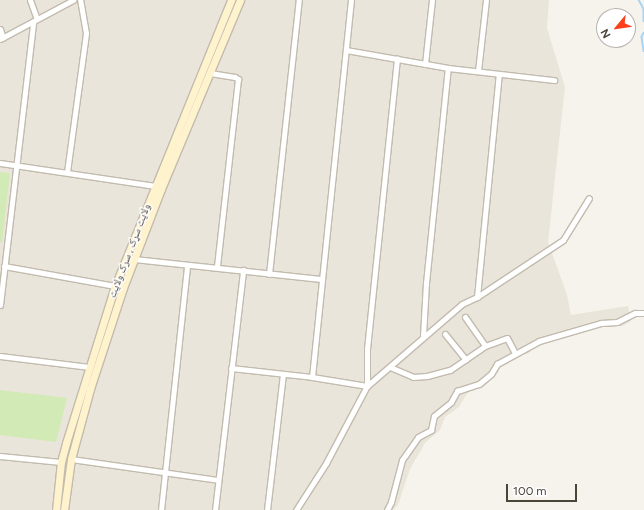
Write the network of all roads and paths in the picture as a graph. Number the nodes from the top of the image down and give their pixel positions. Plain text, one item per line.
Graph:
1 (30, 0) edge
2 (73, 0) edge
3 (80, 0) edge
4 (231, 0) edge
5 (240, 0) edge
6 (299, 0) edge
7 (351, 0) edge
8 (432, 0) edge
9 (486, 0) edge
10 (35, 20) junction
11 (0, 29) edge
12 (2, 38) edge
13 (346, 50) junction
14 (397, 60) junction
15 (425, 64) junction
16 (448, 68) junction
17 (478, 71) junction
18 (210, 73) junction
19 (499, 74) junction
20 (554, 80) dead end
21 (0, 163) edge
22 (18, 165) junction
23 (67, 172) junction
24 (156, 186) junction
25 (590, 198) dead end
26 (0, 248) edge
27 (6, 249) junction
28 (134, 259) junction
29 (187, 265) junction
30 (4, 266) junction
31 (217, 267) junction
32 (243, 270) junction
33 (268, 274) junction
34 (321, 279) junction
35 (115, 286) junction
36 (477, 297) junction
37 (0, 305) edge
38 (644, 313) edge
39 (465, 317) dead end
40 (446, 334) dead end
41 (423, 336) junction
42 (485, 346) junction
43 (515, 353) junction
44 (0, 356) edge
45 (466, 360) junction
46 (89, 367) junction
47 (390, 367) junction
48 (232, 368) junction
49 (283, 374) junction
50 (312, 377) junction
51 (367, 386) junction
52 (0, 456) edge
53 (71, 459) junction
54 (61, 462) junction
55 (165, 472) junction
56 (218, 480) junction
57 (56, 510) edge
58 (64, 510) edge
59 (161, 510) edge
60 (215, 510) edge
61 (267, 510) edge
62 (296, 510) edge
63 (387, 510) edge

1 - 10 street
2 - 10 street
3 - 23 street
4 - 24 main road, ولایت سړک ، سرک ولایت
5 - 18 main road, ولایت سړک ، سرک ولایت
6 - 33 street
7 - 13 street
8 - 15 street
9 - 17 street
10 - 12 street
10 - 22 street
11 - 12 street
13 - 14 street
13 - 34 street
14 - 15 street
14 - 51 street
15 - 16 street
16 - 17 street
16 - 41 street
17 - 19 street
18 - 28 main road, ولایت سړک ، سرک ولایت
18 - 31 street
19 - 20 street
19 - 36 street
21 - 22 street
22 - 23 street
22 - 27 street
23 - 24 street
24 - 35 main road, ولایت سړک ، سرک ولایت
25 - 36 street
26 - 27 street
27 - 30 street
28 - 29 street
28 - 53 main road, ولایت سړک ، سرک ولایت
29 - 31 street
29 - 55 street
30 - 35 street
30 - 37 street
31 - 32 street
32 - 33 street
32 - 48 street
33 - 34 street
34 - 50 street
35 - 46 main road, ولایت سړک ، سرک ولایت
36 - 41 street
38 - 43 street
39 - 42 street
40 - 45 street
41 - 47 street
42 - 43 street
42 - 45 street
43 - 63 street
44 - 46 street
45 - 47 street
46 - 54 main road, ولایت سړک ، سرک ولایت
47 - 51 street
48 - 49 street
48 - 56 street
49 - 50 street
49 - 61 street
50 - 51 street
51 - 62 street
52 - 54 street
53 - 55 street
53 - 58 main road, ولایت سړک ، سرک ولایت
54 - 57 main road, ولایت سړک ، سرک ولایت
55 - 56 street
55 - 59 street
56 - 60 street

